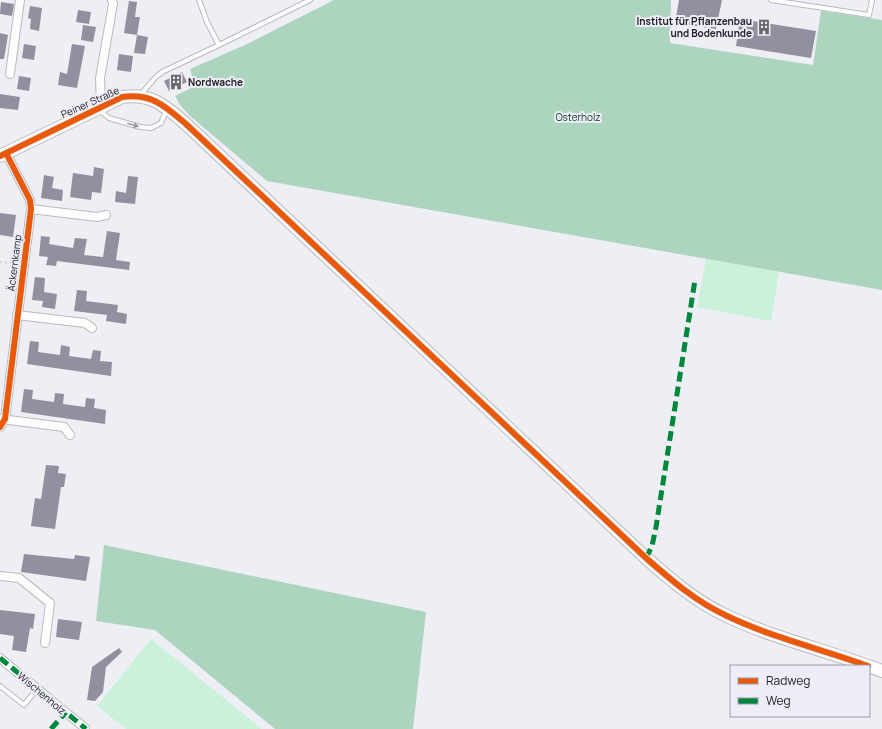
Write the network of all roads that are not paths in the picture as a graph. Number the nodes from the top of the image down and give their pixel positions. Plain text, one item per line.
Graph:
1 (20, 0) edge
2 (112, 0) edge
3 (199, 0) edge
4 (310, 0) edge
5 (771, 0) edge
6 (872, 0) edge
7 (219, 45) junction
8 (10, 74) dead end
9 (140, 96) junction
10 (164, 105) junction
11 (101, 107) junction
12 (3, 154) edge
13 (31, 209) junction
14 (106, 215) dead end
15 (17, 315) junction
16 (92, 328) dead end
17 (2, 419) edge
18 (0, 427) edge
19 (70, 435) dead end
20 (0, 576) edge
21 (44, 643) dead end
22 (0, 658) edge
23 (866, 665) edge
24 (870, 666) edge
25 (882, 671) edge
26 (0, 686) edge
27 (37, 689) junction
28 (84, 728) dead end

1 - 8 street
2 - 11 street
3 - 7 lane
4 - 7 lane
5 - 6 lane
7 - 9 lane
9 - 10 main road, Peiner Straße
9 - 11 main road, Peiner Straße
11 -> 10 lane
10 - 23 main road, Peiner Straße
11 - 12 main road, Peiner Straße
12 - 13 street, Äckernkamp
13 - 14 street
13 - 15 street, Äckernkamp
15 - 16 street
15 - 17 street, Äckernkamp
17 - 18 street, Äckernkamp
17 - 19 street
20 - 21 street
22 - 27 street, Wischenholz
24 - 25 main road, Peiner Straße
26 - 27 lane
27 - 28 street, Wischenholz

